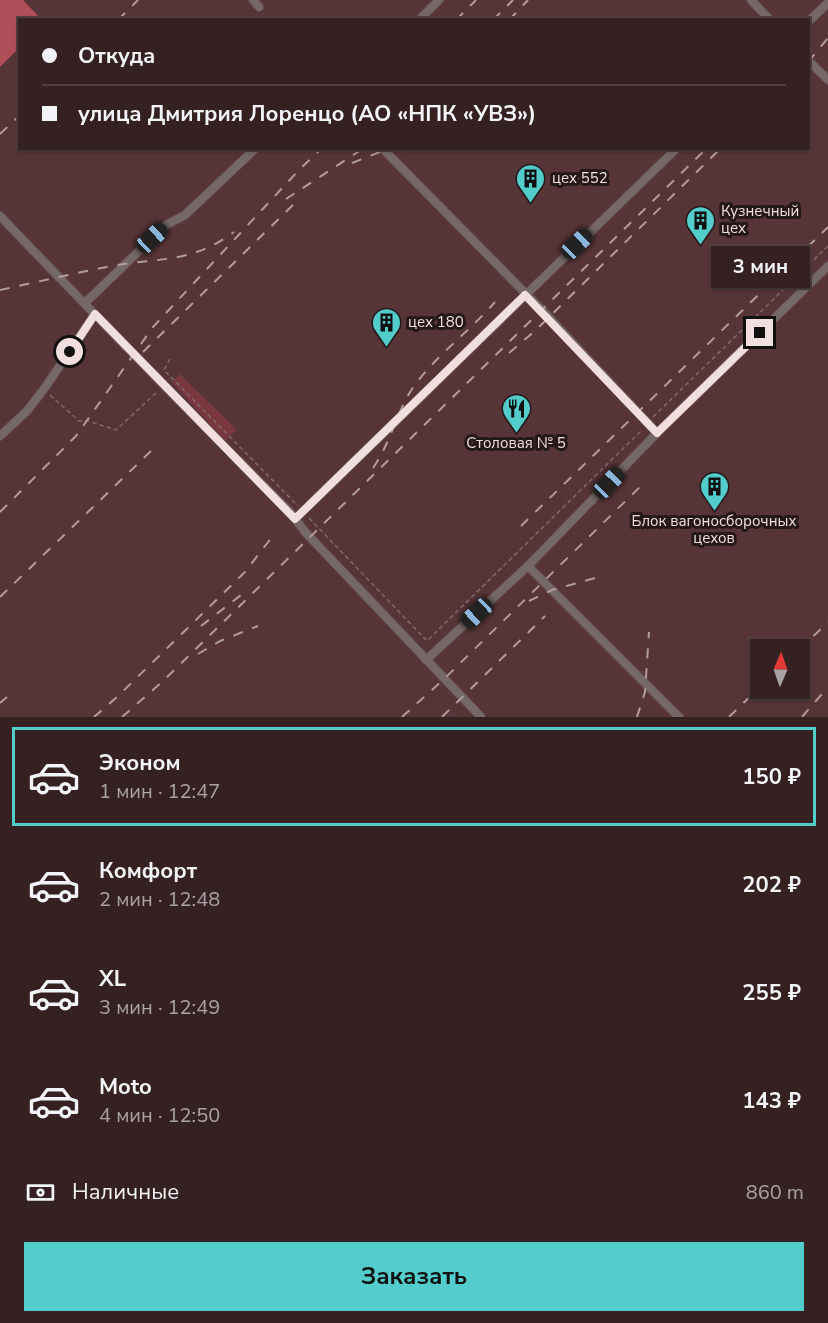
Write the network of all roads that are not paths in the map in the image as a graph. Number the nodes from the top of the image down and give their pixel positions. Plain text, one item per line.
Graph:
1 (439, 0) edge
2 (751, 0) edge
3 (828, 3) edge
4 (421, 18) edge
5 (768, 18) edge
6 (810, 20) edge
7 (810, 62) edge
8 (828, 80) edge
9 (254, 150) edge
10 (384, 150) edge
11 (675, 150) edge
12 (0, 216) edge
13 (828, 266) edge
14 (525, 295) junction
15 (85, 303) junction
16 (95, 314) junction
17 (657, 433) junction
18 (0, 436) edge
19 (295, 519) junction
20 (528, 566) junction
21 (426, 660) junction
22 (481, 717) edge
23 (679, 717) edge

1 - 4 lane
2 - 5 lane
3 - 6 lane
7 - 8 lane
9 - 15 lane
10 - 14 lane
11 - 14 lane
12 - 15 lane
13 - 17 lane
14 - 17 lane
14 - 19 lane
15 - 16 lane
16 - 18 lane
16 - 19 lane
17 - 20 lane
19 - 21 lane
20 - 21 lane
20 - 23 lane
21 - 22 lane

